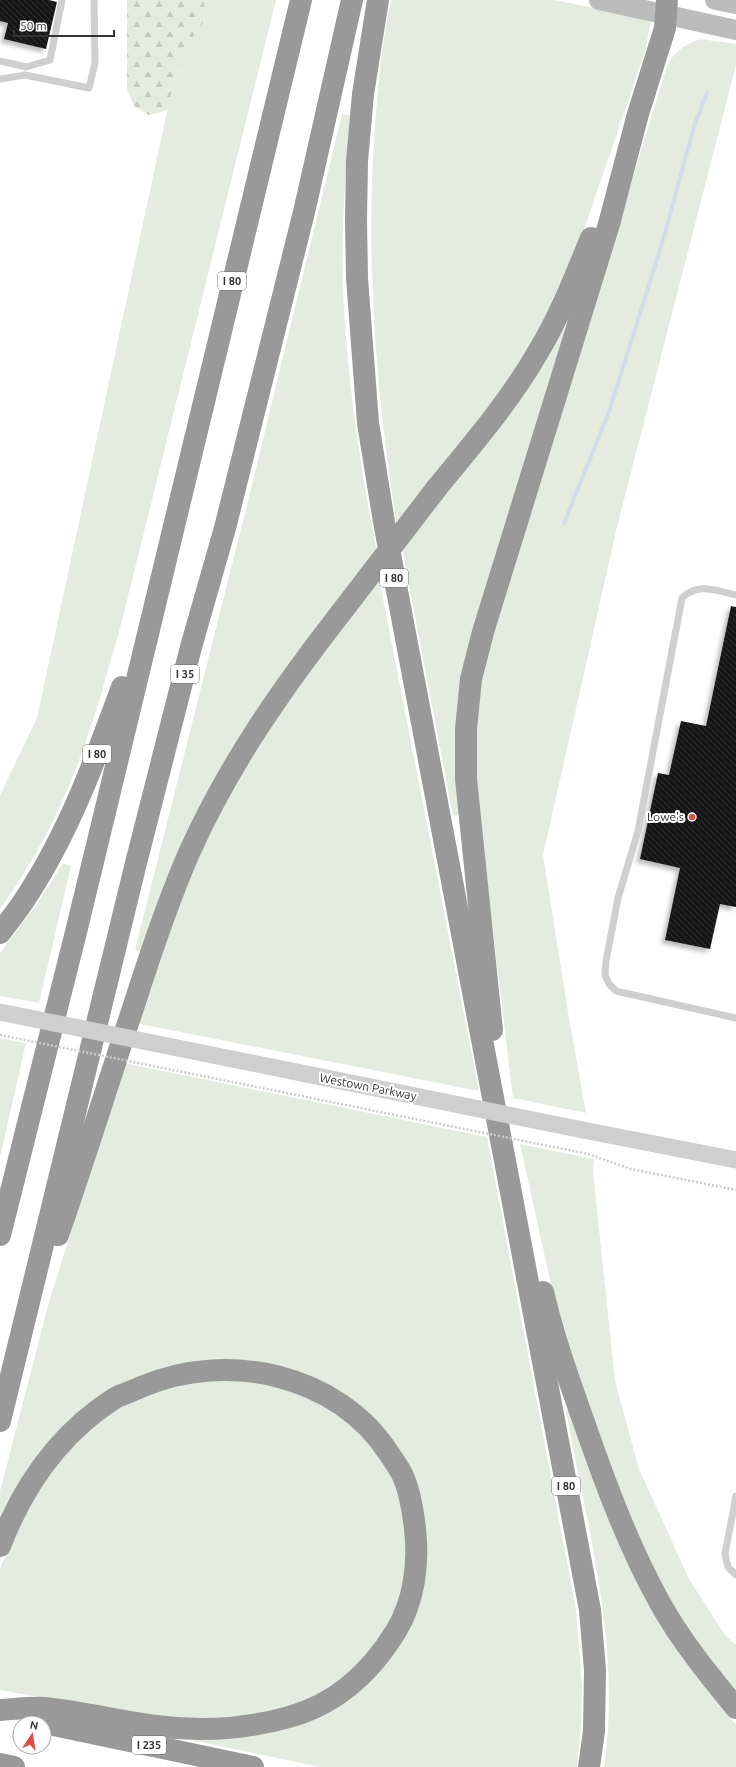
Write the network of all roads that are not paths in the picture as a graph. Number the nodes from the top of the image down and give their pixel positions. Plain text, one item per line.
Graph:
1 (62, 0) edge
2 (94, 0) edge
3 (301, 0) edge
4 (352, 0) edge
5 (378, 0) edge
6 (598, 0) edge
7 (715, 0) edge
8 (736, 4) edge
9 (666, 7) edge
10 (736, 30) edge
11 (0, 61) edge
12 (0, 79) edge
13 (638, 114) junction
14 (164, 562) junction
15 (736, 595) edge
16 (0, 933) edge
17 (0, 1012) edge
18 (736, 1018) edge
19 (502, 1149) junction
20 (736, 1160) edge
21 (513, 1207) junction
22 (0, 1235) edge
23 (18, 1348) junction
24 (0, 1421) edge
25 (736, 1496) edge
26 (0, 1546) edge
27 (736, 1575) edge
28 (736, 1708) edge
29 (0, 1710) edge
30 (0, 1714) edge
31 (12, 1716) edge
32 (52, 1725) edge
33 (0, 1764) edge
34 (14, 1767) edge
35 (253, 1767) edge
36 (589, 1767) edge

1 - 11 lane
2 - 12 lane
3 - 14 highway, I 80
4 - 23 highway, I 35
5 - 19 highway, I 80
6 - 9 main road
7 - 8 main road
9 - 10 main road
9 - 13 highway
13 - 19 highway
13 - 23 highway, bridge
14 - 16 highway, I 80
14 - 22 highway
15 - 18 lane
17 - 20 street, Westown Parkway, bridge
19 - 21 highway, I 80
21 - 28 highway
21 - 36 highway, I 80
23 - 24 highway, I 35
25 - 27 lane
26 - 29 highway
30 - 31 highway, I 235
32 - 35 highway, I 235
33 - 34 highway

